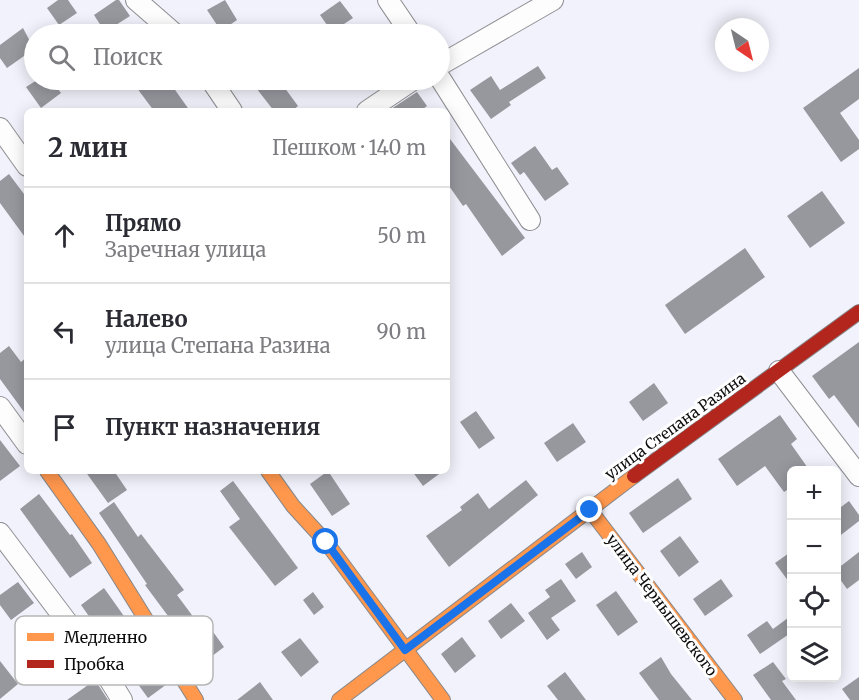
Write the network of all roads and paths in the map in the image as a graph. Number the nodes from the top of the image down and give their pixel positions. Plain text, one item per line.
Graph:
1 (136, 0) edge
2 (388, 0) edge
3 (553, 0) edge
4 (164, 24) edge
5 (404, 24) edge
6 (450, 59) edge
7 (218, 90) edge
8 (398, 90) edge
9 (448, 90) edge
10 (230, 108) edge
11 (371, 108) edge
12 (0, 128) edge
13 (24, 162) edge
14 (530, 219) dead end
15 (859, 312) edge
16 (779, 371) junction
17 (0, 407) edge
18 (24, 440) edge
19 (48, 474) edge
20 (270, 474) edge
21 (859, 476) edge
22 (590, 510) junction
23 (0, 533) edge
24 (63, 616) edge
25 (143, 616) edge
26 (405, 650) junction
27 (113, 685) edge
28 (186, 685) edge
29 (122, 700) edge
30 (196, 700) edge
31 (339, 700) edge
32 (444, 700) edge
33 (735, 700) edge

1 - 4 street
2 - 5 street
3 - 6 street
7 - 10 street
8 - 11 street
9 - 14 street
12 - 13 street
15 - 16 street, улица Степана Разина
16 - 21 street
16 - 22 street, улица Степана Разина
17 - 18 street
19 - 25 street
20 - 26 street
22 - 26 street, улица Степана Разина
22 - 33 street, улица Чернышевского
23 - 24 street
26 - 31 street, улица Степана Разина
26 - 32 street
27 - 29 street
28 - 30 street

